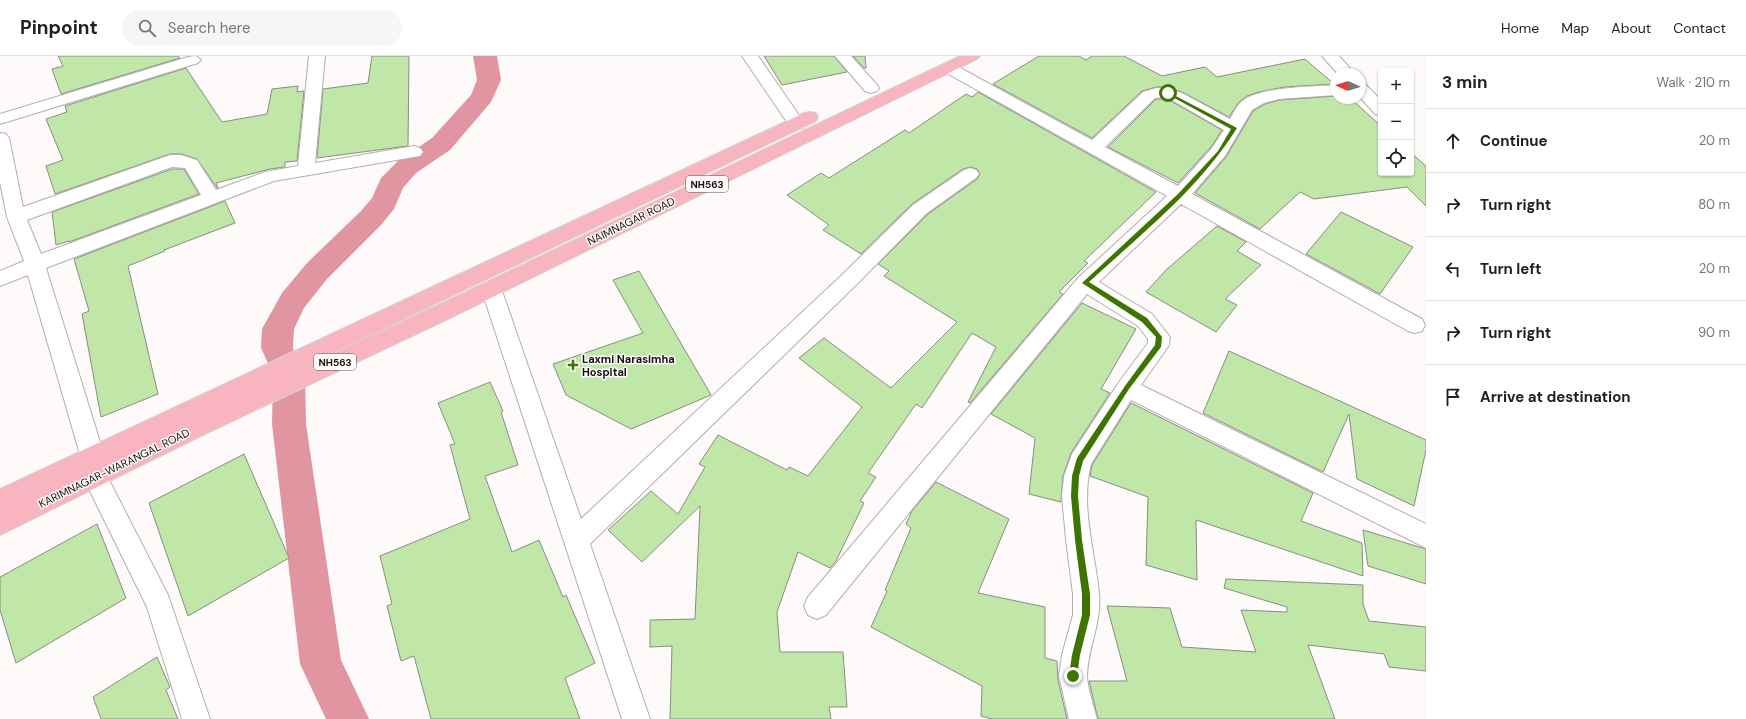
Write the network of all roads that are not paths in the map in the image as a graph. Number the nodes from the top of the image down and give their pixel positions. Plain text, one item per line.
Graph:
1 (317, 56) edge
2 (750, 56) edge
3 (843, 56) edge
4 (972, 56) edge
5 (1330, 56) edge
6 (193, 60) dead end
7 (944, 62) edge
8 (1341, 68) edge
9 (871, 88) junction
10 (1330, 90) edge
11 (1366, 94) edge
12 (1378, 107) edge
13 (0, 119) edge
14 (797, 124) junction
15 (1234, 128) junction
16 (0, 138) edge
17 (1094, 148) junction
18 (414, 152) dead end
19 (306, 170) junction
20 (970, 174) dead end
21 (5, 186) edge
22 (1180, 195) junction
23 (212, 198) junction
24 (16, 216) junction
25 (36, 264) junction
26 (0, 279) edge
27 (1084, 283) junction
28 (491, 288) junction
29 (437, 305) junction
30 (1415, 325) dead end
31 (1127, 388) junction
32 (94, 468) junction
33 (0, 501) edge
34 (0, 524) edge
35 (1426, 536) edge
36 (575, 541) junction
37 (817, 606) dead end
38 (196, 719) edge
39 (636, 719) edge
40 (1083, 719) edge

1 - 19 street
2 - 14 street
3 - 9 street
4 - 7 highway, NAIMNAGAR ROAD / NH563
5 - 8 street
6 - 13 street
7 - 9 highway, NH563
7 - 17 street
7 - 28 highway, NAIMNAGAR ROAD / NH563
9 - 14 highway, NH563
10 - 15 street
11 - 12 street
14 - 29 highway, NH563
15 - 17 street
15 - 22 street
16 - 21 street
17 - 22 street
18 - 19 street
19 - 23 street
20 - 36 street
21 - 24 street
22 - 27 street
22 - 30 street
23 - 24 street
23 - 25 street
24 - 25 street
25 - 26 street
25 - 32 street
27 - 31 street
27 - 37 street
28 - 29 highway, NAIMNAGAR ROAD / NH563
28 - 36 street
29 - 32 highway, KARIMNAGAR-WARANGAL ROAD / NH563
31 - 35 street
31 - 40 street
32 - 33 highway, KARIMNAGAR-WARANGAL ROAD / NH563
32 - 34 highway, KARIMNAGAR-WARANGAL ROAD / NH563
32 - 38 street
36 - 39 street

